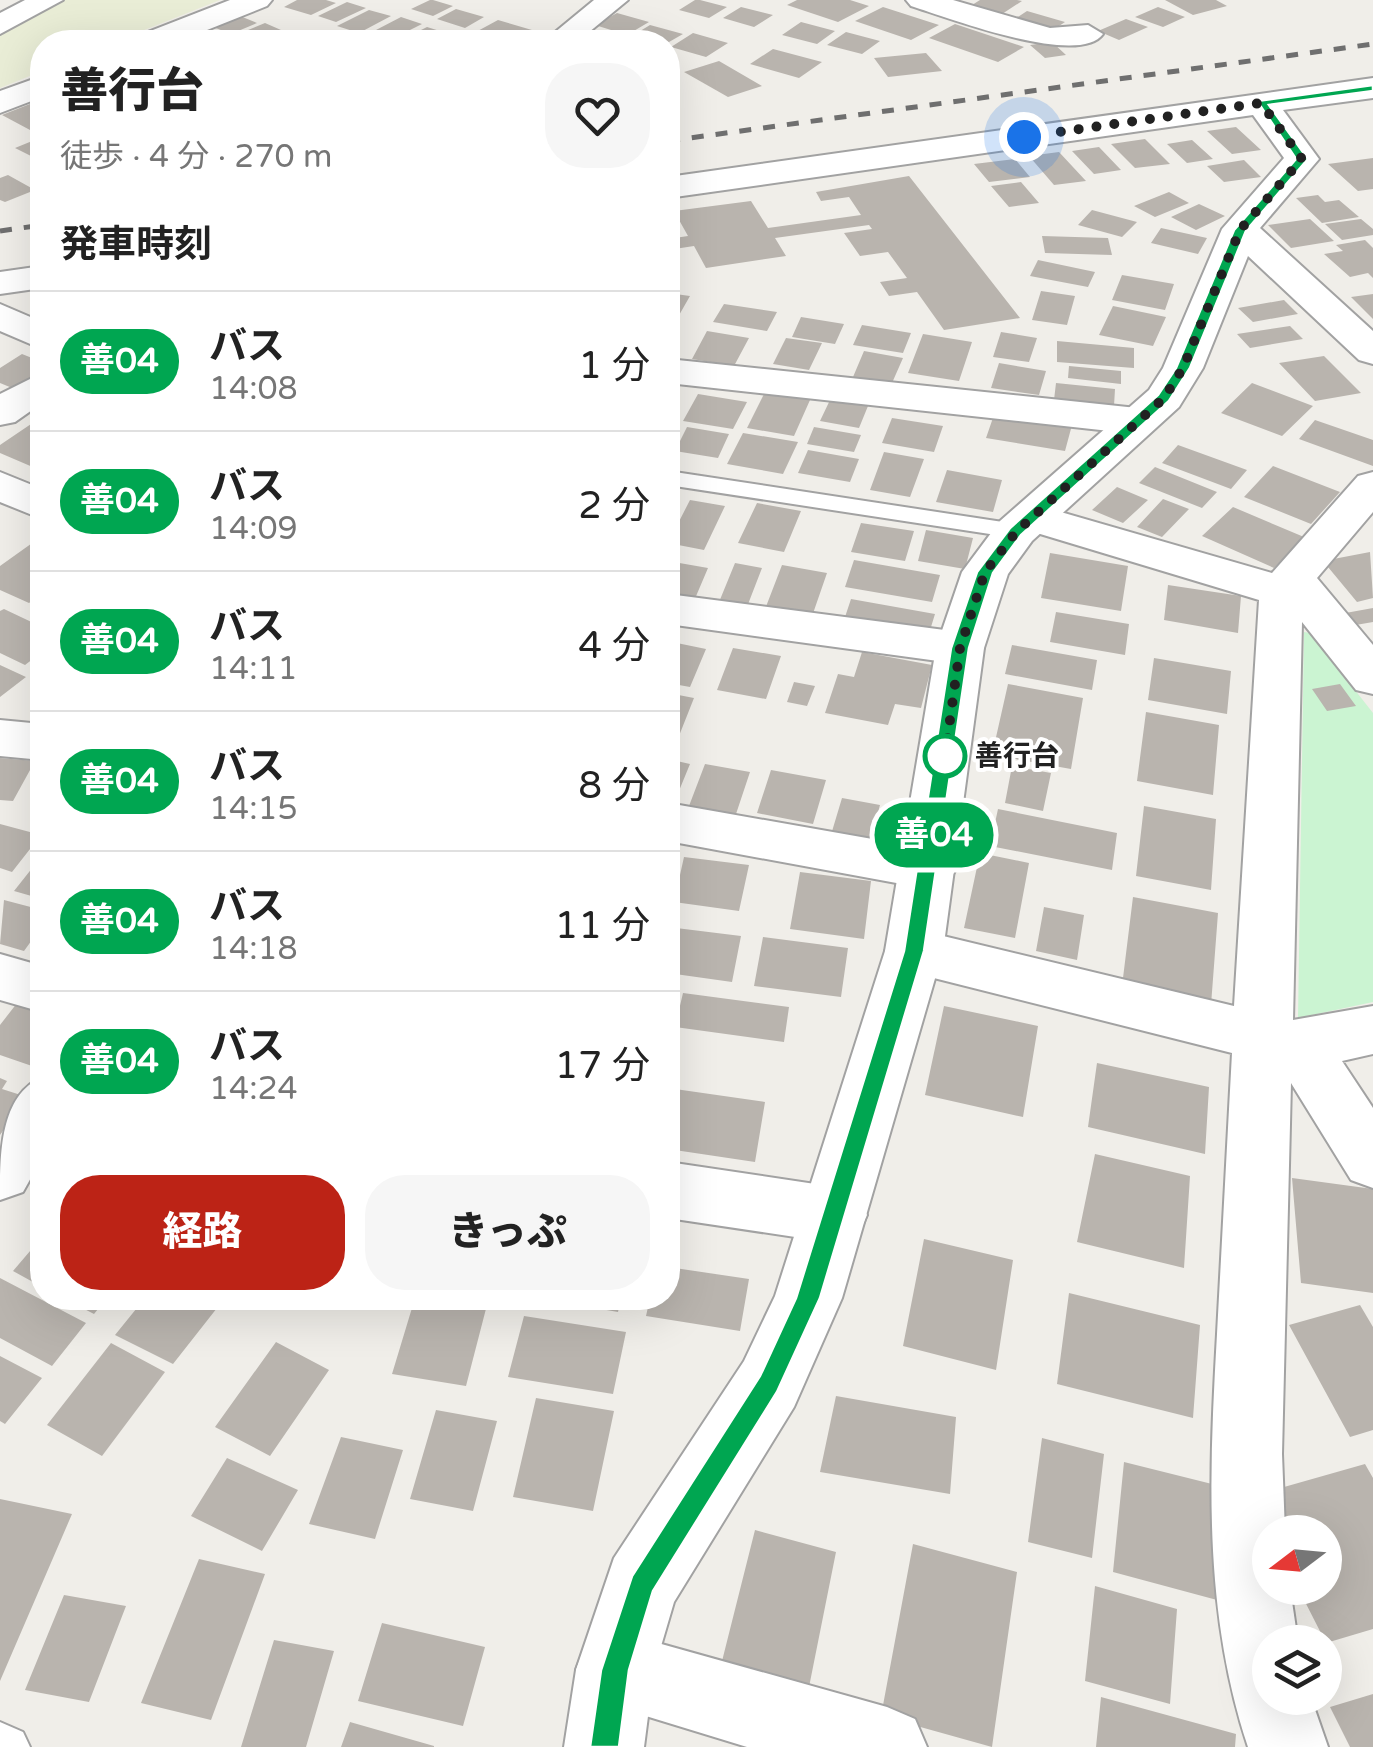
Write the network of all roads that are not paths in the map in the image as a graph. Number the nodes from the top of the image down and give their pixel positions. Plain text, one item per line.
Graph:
1 (48, 0) edge
2 (257, 0) edge
3 (613, 0) edge
4 (922, 0) edge
5 (0, 25) edge
6 (181, 30) edge
7 (574, 30) edge
8 (1088, 34) dead end
9 (1373, 88) edge
10 (30, 91) edge
11 (0, 103) edge
12 (1261, 103) junction
13 (680, 186) edge
14 (1240, 230) junction
15 (30, 278) edge
16 (0, 283) edge
17 (0, 316) edge
18 (30, 331) edge
19 (1373, 352) edge
20 (680, 372) edge
21 (30, 393) edge
22 (0, 413) edge
23 (1136, 421) junction
24 (680, 480) edge
25 (0, 485) edge
26 (1373, 485) edge
27 (30, 500) edge
28 (1024, 524) junction
29 (1289, 585) junction
30 (680, 611) edge
31 (960, 648) junction
32 (1373, 678) edge
33 (0, 738) edge
34 (30, 741) edge
35 (680, 824) edge
36 (929, 869) junction
37 (914, 951) junction
38 (0, 977) edge
39 (30, 985) edge
40 (1373, 1030) edge
41 (1282, 1042) junction
42 (30, 1123) edge
43 (1373, 1161) edge
44 (0, 1173) edge
45 (680, 1192) edge
46 (834, 1216) junction
47 (615, 1670) junction
48 (0, 1744) edge
49 (8, 1747) edge
50 (604, 1747) edge
51 (887, 1747) edge
52 (1288, 1747) edge

1 - 5 street
2 - 6 street
3 - 7 street
4 - 8 street
9 - 12 street
10 - 11 street
12 - 13 street
12 - 14 street
14 - 19 street
14 - 23 street
15 - 16 street
17 - 18 street
20 - 23 street
21 - 22 street
23 - 28 street
24 - 28 lane
25 - 27 street
26 - 29 street
28 - 29 street
28 - 31 street
29 - 32 street
29 - 41 street
30 - 31 street
31 - 36 street
33 - 34 street
35 - 36 street
36 - 37 street
37 - 41 street
37 - 46 street
38 - 39 street
40 - 41 street
41 - 43 street
41 - 52 street
42 - 44 street
45 - 46 street
46 - 47 street
47 - 50 street
47 - 51 street
48 - 49 lane

